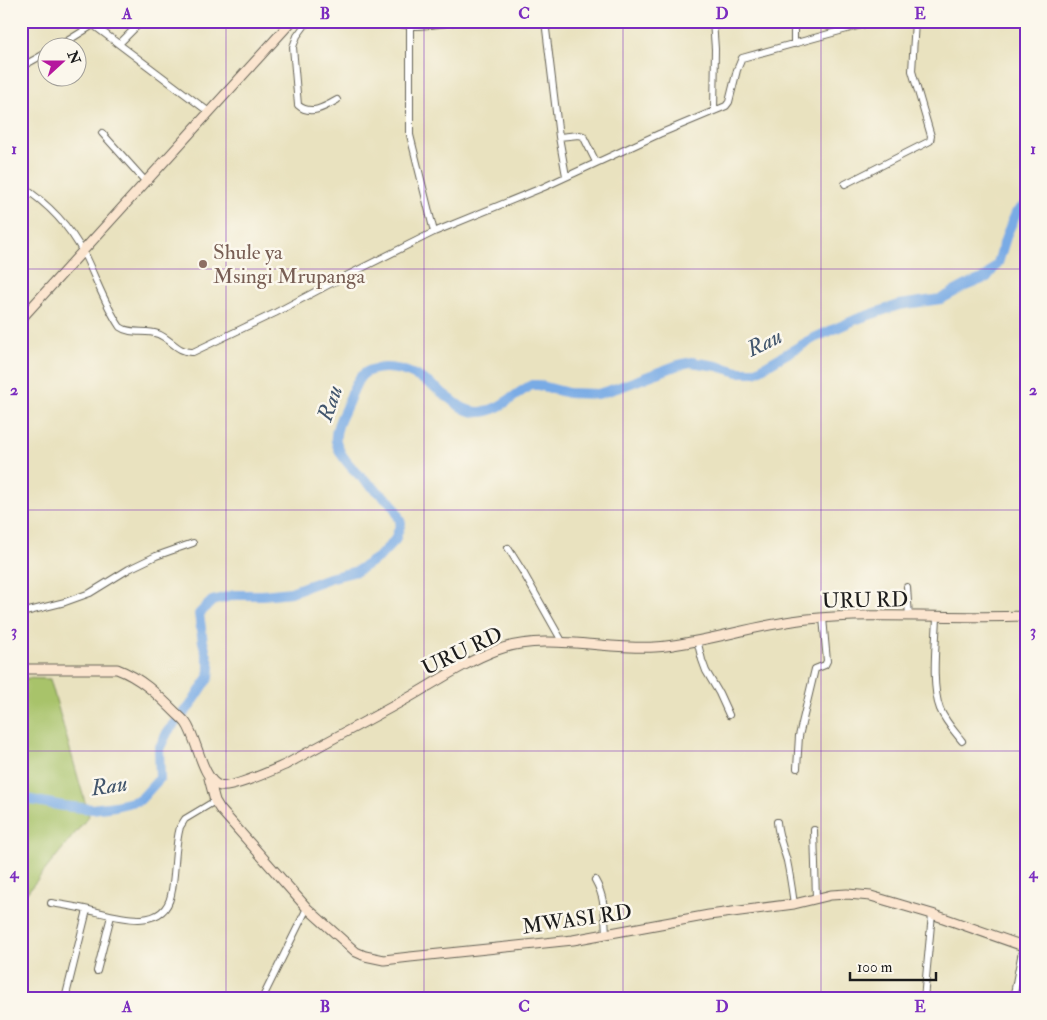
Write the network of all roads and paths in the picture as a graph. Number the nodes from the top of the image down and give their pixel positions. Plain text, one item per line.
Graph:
1 (292, 21) edge
2 (308, 21) edge
3 (394, 21) edge
4 (461, 21) edge
5 (545, 21) edge
6 (713, 21) edge
7 (794, 21) edge
8 (876, 21) edge
9 (915, 21) edge
10 (140, 22) edge
11 (91, 23) edge
12 (410, 26) junction
13 (70, 38) edge
14 (119, 44) junction
15 (794, 44) junction
16 (38, 58) edge
17 (21, 67) edge
18 (337, 100) dead end
19 (714, 111) junction
20 (209, 112) junction
21 (102, 133) dead end
22 (559, 137) junction
23 (596, 162) junction
24 (566, 176) junction
25 (146, 182) junction
26 (844, 184) dead end
27 (21, 186) edge
28 (434, 232) junction
29 (82, 252) junction
30 (21, 319) edge
31 (193, 543) dead end
32 (508, 548) dead end
33 (907, 586) dead end
34 (21, 613) edge
35 (1026, 616) edge
36 (909, 617) junction
37 (937, 617) junction
38 (824, 618) junction
39 (697, 640) junction
40 (563, 643) junction
41 (21, 669) edge
42 (729, 715) dead end
43 (962, 741) dead end
44 (797, 768) dead end
45 (209, 778) junction
46 (215, 802) junction
47 (777, 822) dead end
48 (814, 830) dead end
49 (595, 880) dead end
50 (816, 899) junction
51 (51, 902) dead end
52 (794, 904) junction
53 (307, 908) junction
54 (87, 910) junction
55 (932, 914) junction
56 (111, 916) junction
57 (1026, 928) edge
58 (606, 935) junction
59 (1023, 946) edge
60 (97, 971) dead end
61 (64, 999) edge
62 (262, 999) edge
63 (924, 999) edge
64 (1013, 999) edge

1 - 20 street
2 - 18 street
3 - 12 street
4 - 12 street
5 - 22 street
6 - 19 street
7 - 15 street
8 - 15 street
9 - 26 street
10 - 14 street
11 - 13 street
11 - 14 street
12 - 28 street
14 - 20 street
15 - 19 street
16 - 17 street
19 - 23 street
20 - 25 street
21 - 25 street
22 - 23 street
22 - 24 street
23 - 24 street
24 - 28 street
25 - 29 street
27 - 29 street
28 - 29 street
29 - 30 street
31 - 34 street
32 - 40 street
33 - 36 street
35 - 37 street, URU RD
36 - 37 street, URU RD
36 - 38 street, URU RD
37 - 43 street
38 - 39 street, URU RD
38 - 44 street
39 - 40 street, URU RD
39 - 42 street
40 - 45 street, URU RD
41 - 45 street
45 - 46 street, MWASI RD
46 - 53 street, MWASI RD
46 - 56 street
47 - 52 street
48 - 50 street
49 - 58 street
50 - 52 street, MWASI RD
50 - 55 street, MWASI RD
51 - 54 street
52 - 58 street, MWASI RD
53 - 58 street, MWASI RD
53 - 62 street
54 - 56 street
54 - 61 street
55 - 59 street, MWASI RD
55 - 63 street
56 - 60 street
57 - 59 street
59 - 64 street

